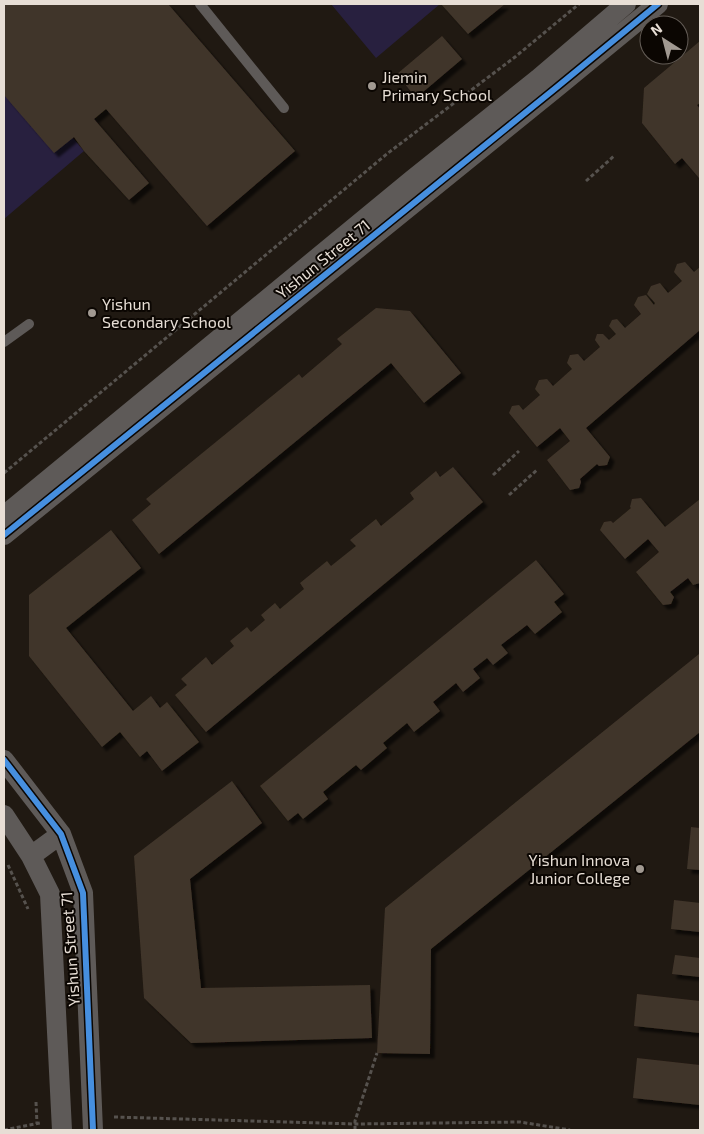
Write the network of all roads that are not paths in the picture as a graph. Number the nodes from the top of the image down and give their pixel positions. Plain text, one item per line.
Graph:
1 (200, 4) edge
2 (626, 4) edge
3 (658, 4) edge
4 (284, 108) dead end
5 (369, 228) junction
6 (29, 324) dead end
7 (4, 342) edge
8 (4, 516) edge
9 (4, 535) edge
10 (4, 760) edge
11 (4, 815) edge
12 (62, 834) junction
13 (31, 856) junction
14 (100, 1124) edge
15 (62, 1130) edge

1 - 4 lane
2 - 5 street, Yishun Street 71
3 - 5 street, Yishun Street 71
5 - 8 street, Yishun Street 71
5 - 9 street, Yishun Street 71
6 - 7 lane
10 - 12 street, Yishun Street 71
11 - 13 street, Yishun Street 71
12 - 13 street
12 - 14 street, Yishun Street 71
13 - 15 street, Yishun Street 71

